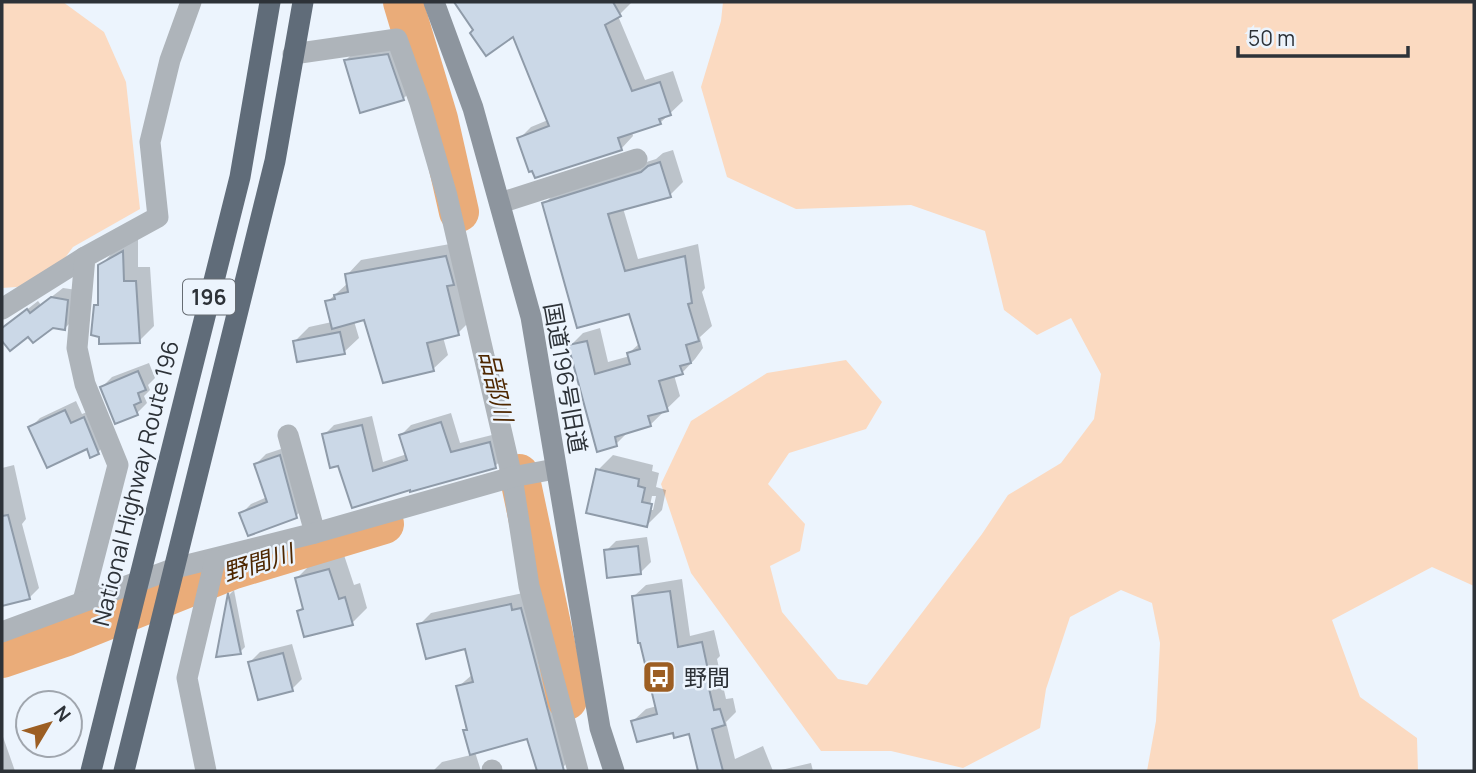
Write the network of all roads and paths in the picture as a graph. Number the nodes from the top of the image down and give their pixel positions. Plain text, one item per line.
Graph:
1 (191, 2) edge
2 (270, 2) edge
3 (303, 2) edge
4 (434, 2) edge
5 (293, 54) junction
6 (637, 159) dead end
7 (500, 203) junction
8 (85, 257) junction
9 (2, 309) edge
10 (288, 435) dead end
11 (555, 469) junction
12 (512, 478) junction
13 (316, 533) junction
14 (215, 560) junction
15 (174, 571) junction
16 (137, 585) junction
17 (83, 601) junction
18 (2, 632) edge
19 (91, 771) edge
20 (124, 771) edge
21 (206, 771) edge
22 (578, 771) edge
23 (614, 771) edge

1 - 8 street
2 - 16 highway, National Highway Route 196 / 196
3 - 5 highway, 196
4 - 7 street, 国道196号旧道
5 - 12 street
5 - 15 highway, 196
6 - 7 street
7 - 11 street, 国道196号旧道
8 - 9 street
8 - 17 street
10 - 13 street
11 - 12 street
11 - 23 street, 国道196号旧道
12 - 13 street
12 - 22 street
13 - 14 street
14 - 15 street
14 - 21 street
15 - 16 street
15 - 20 highway, 196
16 - 17 street
16 - 19 highway, National Highway Route 196 / 196
17 - 18 street

